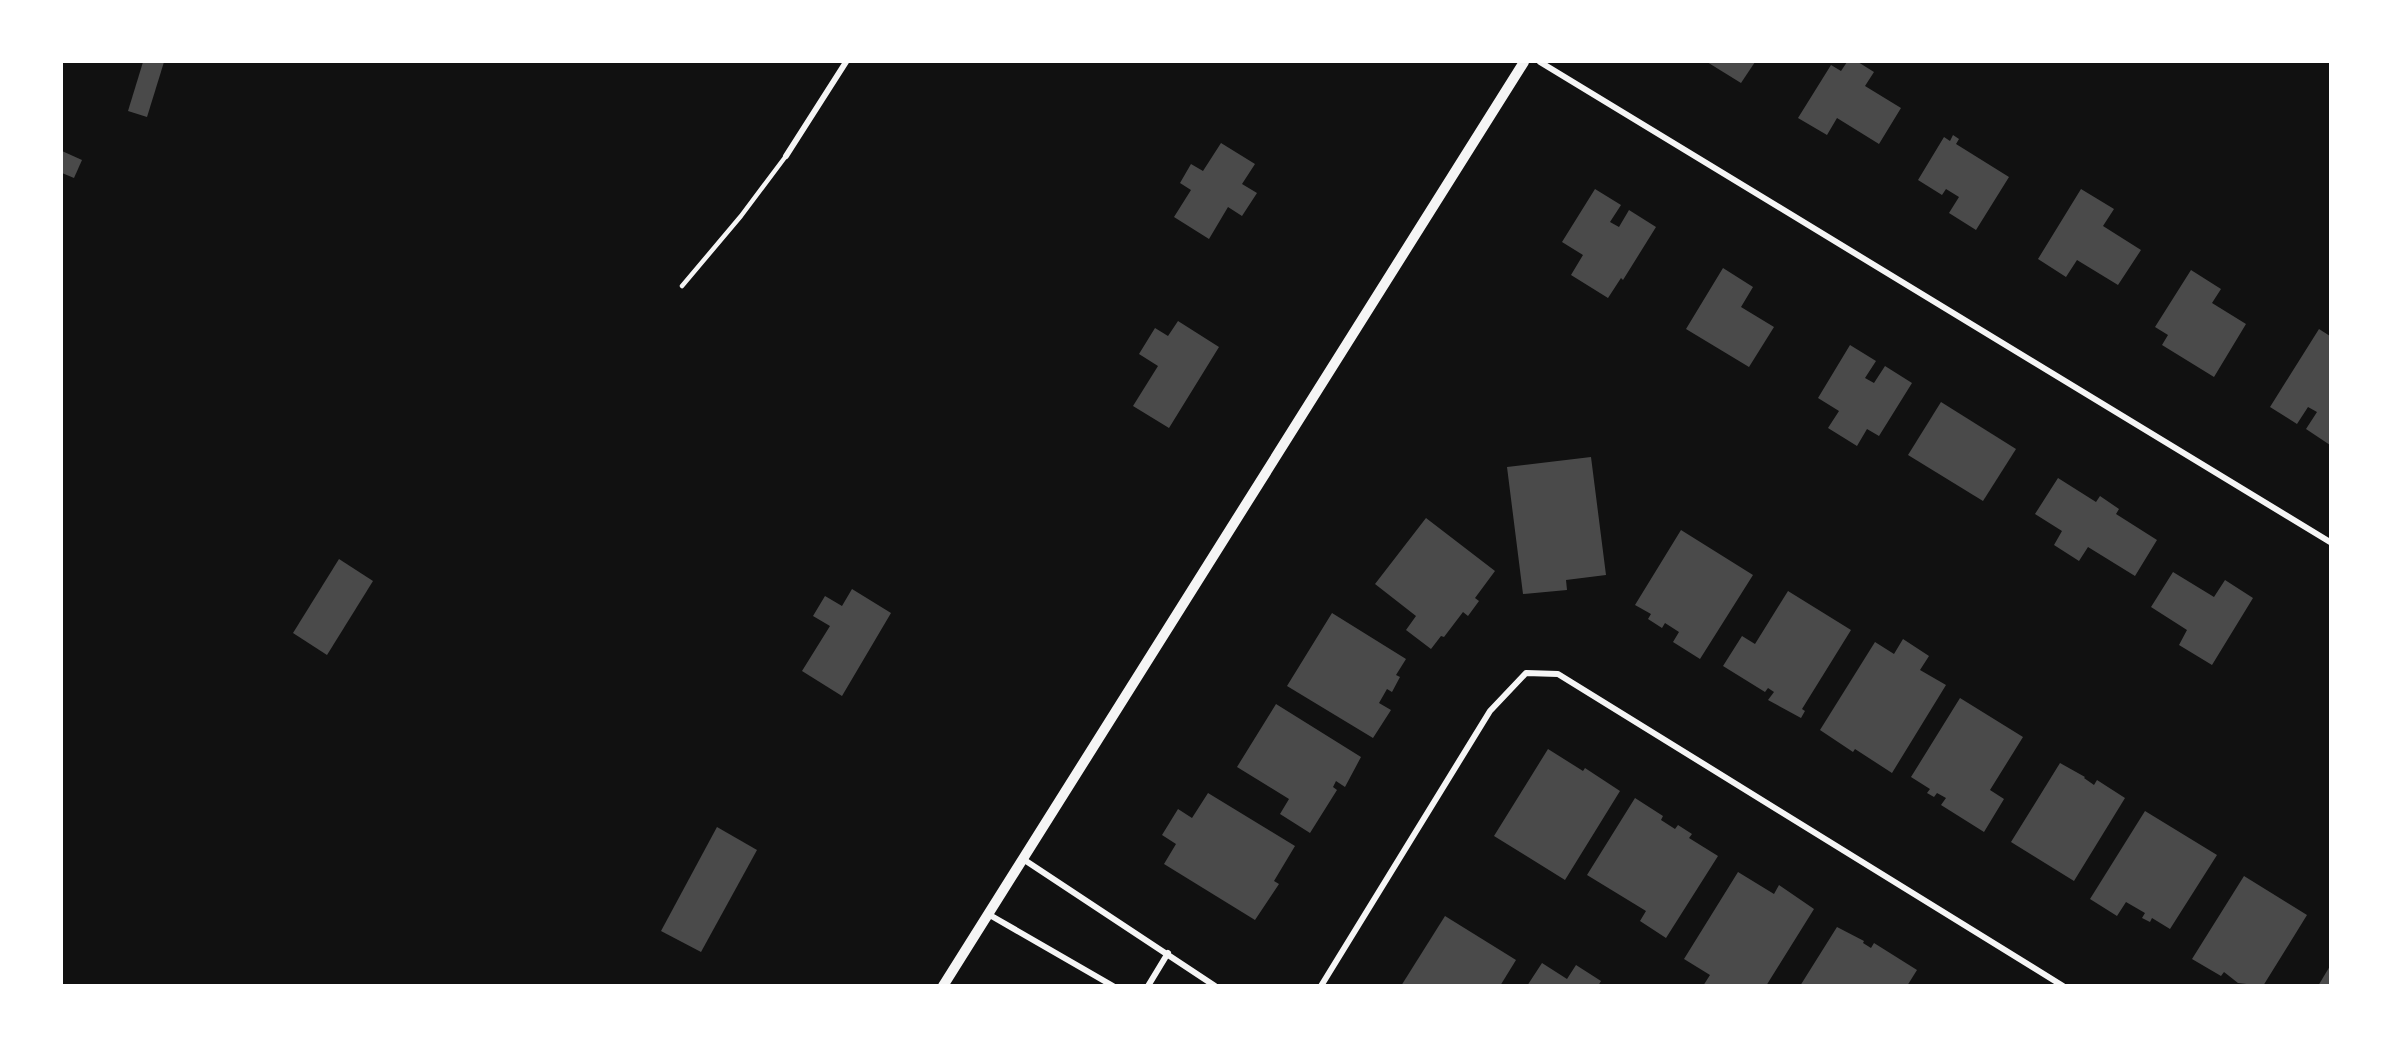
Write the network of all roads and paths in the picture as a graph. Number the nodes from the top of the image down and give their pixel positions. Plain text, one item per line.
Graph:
1 (846, 62) edge
2 (1524, 62) edge
3 (1540, 62) edge
4 (786, 156) joint
5 (682, 286) dead end
6 (2331, 542) edge
7 (1022, 858) junction
8 (988, 914) junction
9 (1168, 953) junction
10 (943, 986) edge
11 (1113, 986) edge
12 (1148, 986) edge
13 (1215, 986) edge
14 (1321, 986) edge
15 (2063, 986) edge

1 - 4 street
2 - 7 street
3 - 6 street
4 - 5 lane
7 - 8 street
7 - 9 street
8 - 10 street
8 - 11 street
9 - 12 street
9 - 13 street
14 - 15 street

